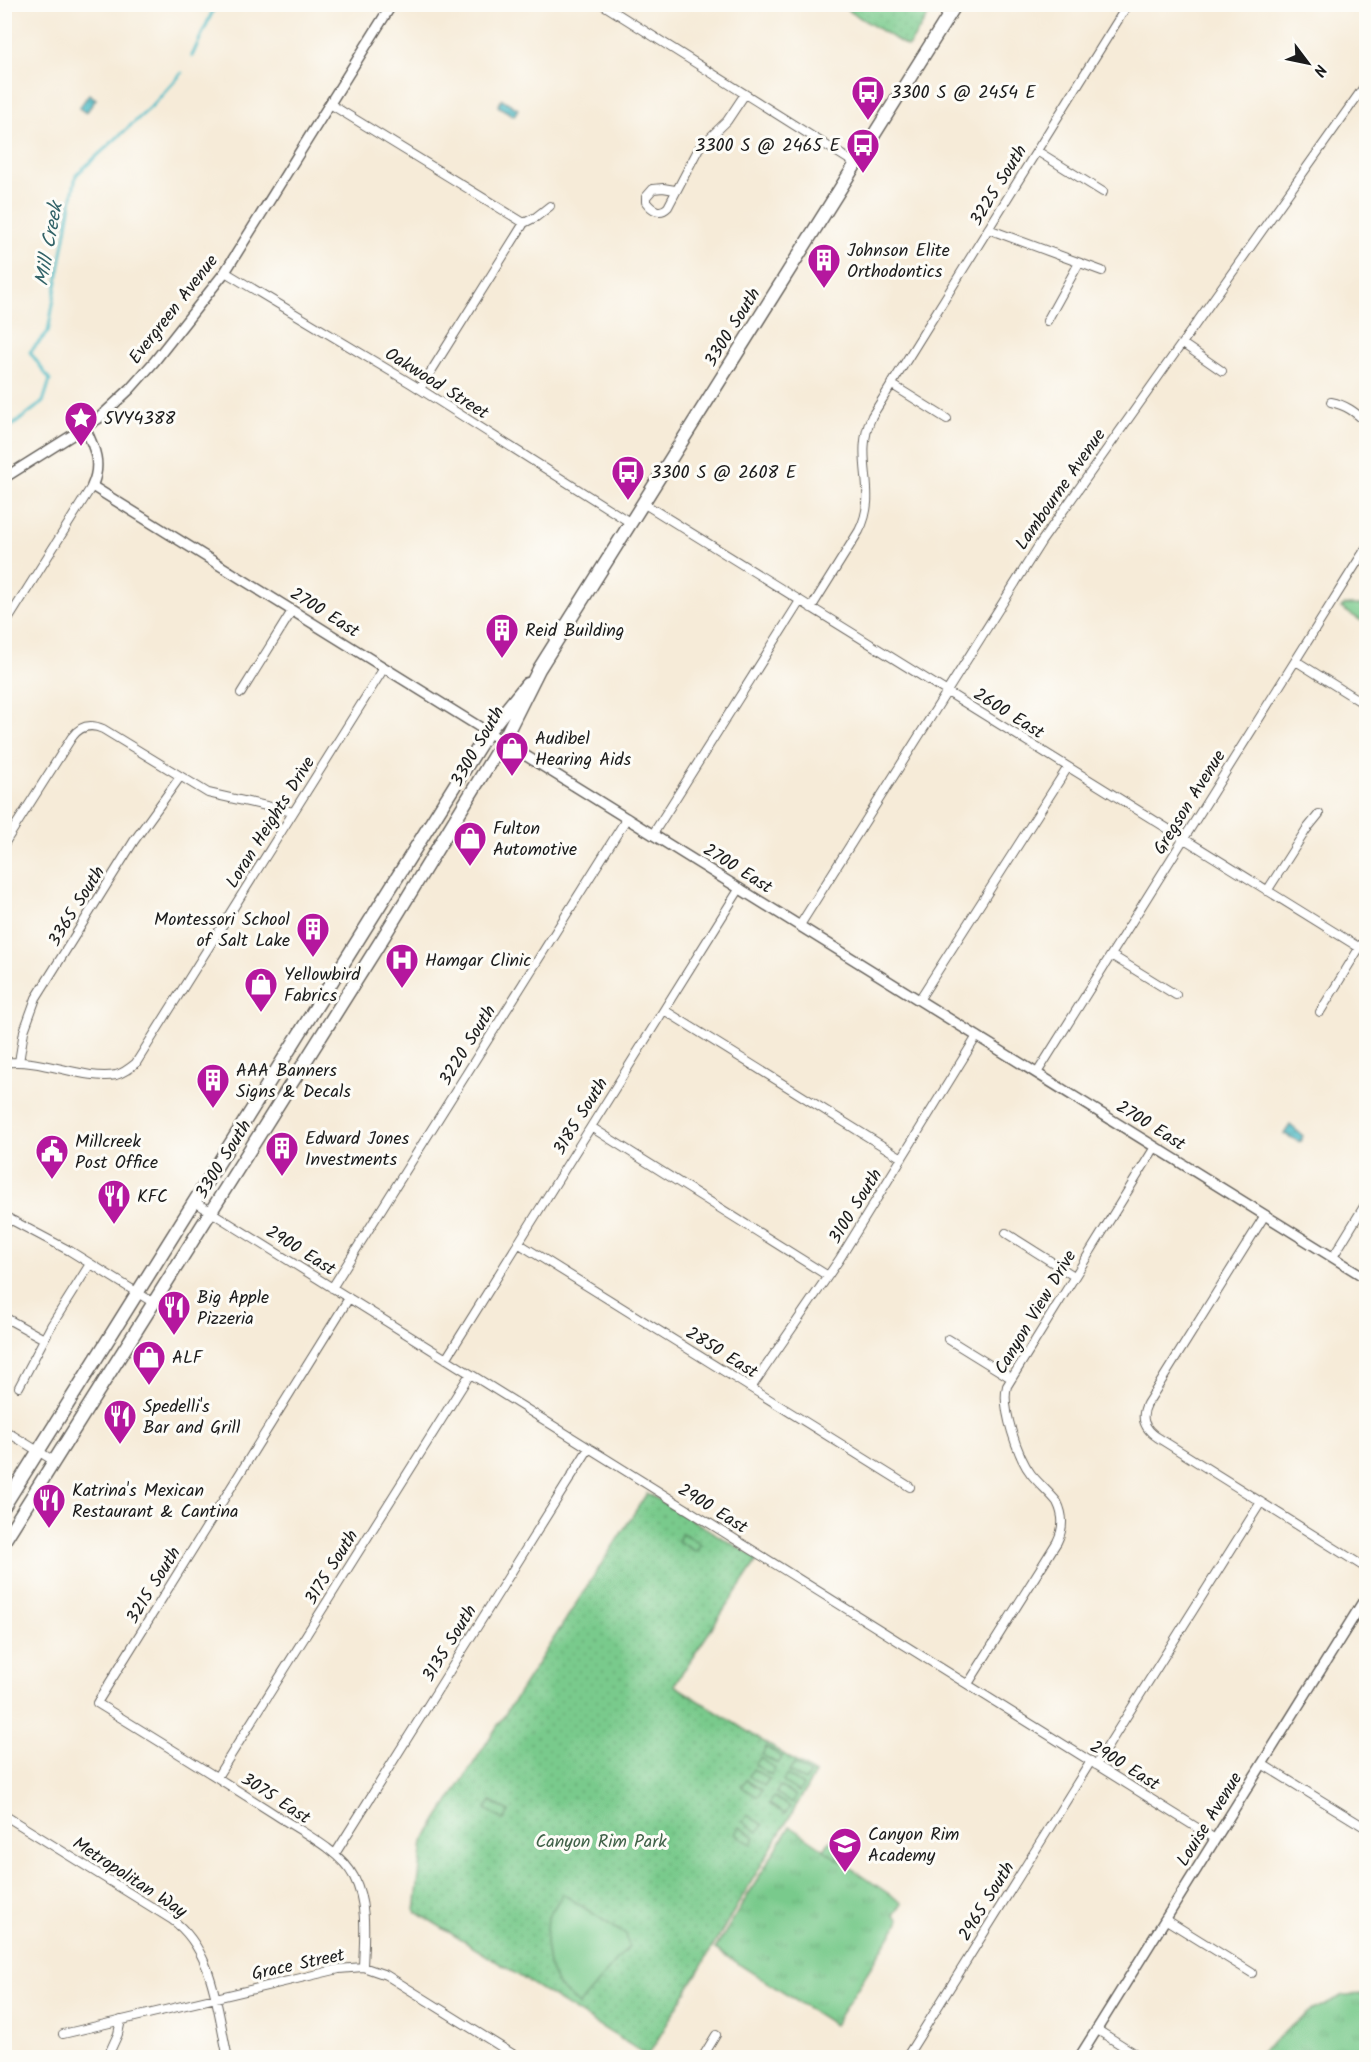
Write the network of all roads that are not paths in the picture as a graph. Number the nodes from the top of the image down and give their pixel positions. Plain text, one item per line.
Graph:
1 (392, 4) edge
2 (603, 4) edge
3 (956, 4) edge
4 (1128, 4) edge
5 (1366, 84) edge
6 (745, 94) junction
7 (330, 104) junction
8 (1037, 152) junction
9 (856, 164) junction
10 (675, 190) dead end
11 (1103, 192) dead end
12 (550, 206) dead end
13 (524, 223) junction
14 (988, 229) junction
15 (1079, 263) junction
16 (1102, 271) dead end
17 (225, 272) junction
18 (1047, 321) dead end
19 (1183, 344) junction
20 (1222, 371) dead end
21 (891, 384) junction
22 (420, 389) junction
23 (1331, 402) dead end
24 (947, 419) dead end
25 (1366, 422) edge
26 (85, 428) junction
27 (4, 478) edge
28 (92, 486) junction
29 (643, 503) junction
30 (631, 523) junction
31 (1366, 548) edge
32 (800, 601) junction
33 (811, 608) junction
34 (292, 611) junction
35 (4, 626) edge
36 (1296, 661) junction
37 (384, 668) junction
38 (539, 669) junction
39 (947, 692) junction
40 (241, 693) dead end
41 (1366, 705) edge
42 (488, 732) junction
43 (503, 741) junction
44 (1068, 767) junction
45 (180, 777) junction
46 (294, 812) junction
47 (1319, 814) dead end
48 (627, 818) junction
49 (653, 834) junction
50 (1184, 839) junction
51 (4, 844) edge
52 (740, 888) junction
53 (1267, 891) junction
54 (800, 926) junction
55 (1366, 938) edge
56 (1360, 948) junction
57 (1111, 955) junction
58 (1176, 995) dead end
59 (919, 1000) junction
60 (664, 1010) junction
61 (1320, 1012) dead end
62 (977, 1036) junction
63 (19, 1062) junction
64 (4, 1063) edge
65 (1037, 1073) junction
66 (591, 1127) junction
67 (1155, 1147) junction
68 (902, 1158) junction
69 (195, 1202) junction
70 (1366, 1203) edge
71 (211, 1212) junction
72 (1265, 1215) junction
73 (7, 1218) edge
74 (4, 1228) edge
75 (1006, 1233) dead end
76 (518, 1243) junction
77 (1333, 1257) junction
78 (90, 1264) junction
79 (828, 1276) junction
80 (1074, 1276) junction
81 (1366, 1278) edge
82 (332, 1288) junction
83 (138, 1293) junction
84 (350, 1298) junction
85 (153, 1303) junction
86 (4, 1317) edge
87 (44, 1339) junction
88 (948, 1339) dead end
89 (446, 1359) junction
90 (470, 1374) junction
91 (1011, 1378) junction
92 (19, 1387) dead end
93 (751, 1388) junction
94 (4, 1430) edge
95 (589, 1448) junction
96 (38, 1451) junction
97 (54, 1461) junction
98 (910, 1487) dead end
99 (1261, 1502) junction
100 (4, 1506) edge
101 (4, 1541) edge
102 (1366, 1568) edge
103 (1366, 1597) edge
104 (968, 1684) junction
105 (97, 1703) joint
106 (1094, 1763) junction
107 (1262, 1764) junction
108 (217, 1777) junction
109 (4, 1815) edge
110 (1366, 1828) edge
111 (1215, 1839) junction
112 (335, 1854) junction
113 (1165, 1919) junction
114 (363, 1967) junction
115 (1252, 1973) dead end
116 (215, 1998) junction
117 (121, 2020) junction
118 (1096, 2029) junction
119 (63, 2034) dead end
120 (716, 2035) dead end
121 (107, 2058) edge
122 (228, 2058) edge
123 (519, 2058) edge
124 (702, 2058) edge
125 (906, 2058) edge
126 (1078, 2058) edge
127 (1142, 2058) edge

1 - 7 street, Evergreen Avenue
2 - 6 street
3 - 9 main road, 3300 South
4 - 8 street, 3225 South
5 - 19 street, Lambourne Avenue
6 - 9 street
6 - 10 street
7 - 13 street
7 - 17 street, Evergreen Avenue
8 - 11 street
8 - 14 street, 3225 South
9 - 29 main road, 3300 South
12 - 13 street
13 - 22 street
14 - 15 street
14 - 21 street, 3225 South
15 - 16 street
15 - 18 street
17 - 22 street, Oakwood Street
17 - 26 street, Evergreen Avenue
19 - 20 street
19 - 39 street, Lambourne Avenue
21 - 24 street
21 - 33 street, 3225 South
22 - 30 street, Oakwood Street
23 - 25 street
26 - 27 street
26 - 28 street
28 - 34 street, 2700 East
28 - 35 street
29 - 30 main road, 3300 South
29 - 32 street, 2600 East
30 - 38 main road, 3300 South
31 - 36 street, Gregson Avenue
32 - 33 street, 2600 East
32 - 49 street
33 - 39 street, 2600 East
34 - 37 street, 2700 East
34 - 40 street
36 - 41 street
36 - 50 street, Gregson Avenue
37 - 42 street, 2700 East
37 - 46 street, Loran Heights Drive
38 - 42 main road, 3300 South
38 - 43 main road, 3300 South
39 - 44 street, 2600 East
39 - 54 street, Lambourne Avenue
42 - 43 street, 2700 East
42 - 69 main road, 3300 South
43 - 48 street, 2700 East
43 - 71 main road, 3300 South
44 - 50 street, 2600 East
44 - 59 street
45 - 46 street
45 - 51 street
45 - 63 street, 3365 South
46 - 63 street, Loran Heights Drive
47 - 53 street
48 - 49 street, 2700 East
48 - 82 street, 3220 South
49 - 52 street, 2700 East
50 - 53 street, 2600 East
50 - 57 street, Gregson Avenue
52 - 54 street, 2700 East
52 - 60 street, 3185 South
53 - 56 street, 2600 East
54 - 59 street, 2700 East
55 - 56 street
56 - 61 street
57 - 58 street
57 - 65 street, Gregson Avenue
59 - 62 street, 2700 East
60 - 66 street, 3185 South
60 - 68 street
62 - 65 street, 2700 East
62 - 68 street, 3100 South
63 - 64 street
65 - 67 street, 2700 East
66 - 76 street, 3185 South
66 - 79 street
67 - 72 street, 2700 East
67 - 80 street, Canyon View Drive
68 - 79 street, 3100 South
69 - 71 street, 2900 East
69 - 83 main road, 3300 South
70 - 77 street
71 - 82 street, 2900 East
71 - 85 main road, 3300 South
72 - 77 street, 2700 East
72 - 99 street
73 - 74 street
73 - 78 street
75 - 80 street
76 - 89 street, 3185 South
76 - 93 street, 2850 East
77 - 81 street, 2700 East
78 - 83 street
78 - 87 street
79 - 93 street, 3100 South
80 - 91 street, Canyon View Drive
82 - 84 street, 2900 East
83 - 85 street
83 - 96 main road, 3300 South
84 - 89 street, 2900 East
84 - 105 street, 3215 South
85 - 97 main road, 3300 South
86 - 87 street
87 - 92 street
88 - 91 street
89 - 90 street, 2900 East
90 - 95 street, 2900 East
90 - 108 street, 3175 South
91 - 104 street, Canyon View Drive
93 - 98 street, 2850 East
94 - 96 street
95 - 104 street, 2900 East
95 - 112 street, 3135 South
96 - 97 street
96 - 100 main road, 3300 South
97 - 101 main road, 3300 South
99 - 102 street
99 - 106 street, 2965 South
103 - 107 street, Louise Avenue
104 - 106 street, 2900 East
105 - 108 street, 3075 East
106 - 111 street, 2900 East
106 - 125 street, 2965 South
107 - 110 street
107 - 111 street, Louise Avenue
108 - 112 street, 3075 East
109 - 116 street, Metropolitan Way
111 - 113 street, Louise Avenue
112 - 114 street, 3075 East
113 - 115 street
113 - 118 street, Louise Avenue
114 - 116 street, Grace Street
114 - 123 street, Grace Street
116 - 117 street, Grace Street
116 - 122 street, Metropolitan Way
117 - 119 street, Grace Street
117 - 121 street
118 - 126 street, Louise Avenue
118 - 127 street
120 - 124 street

